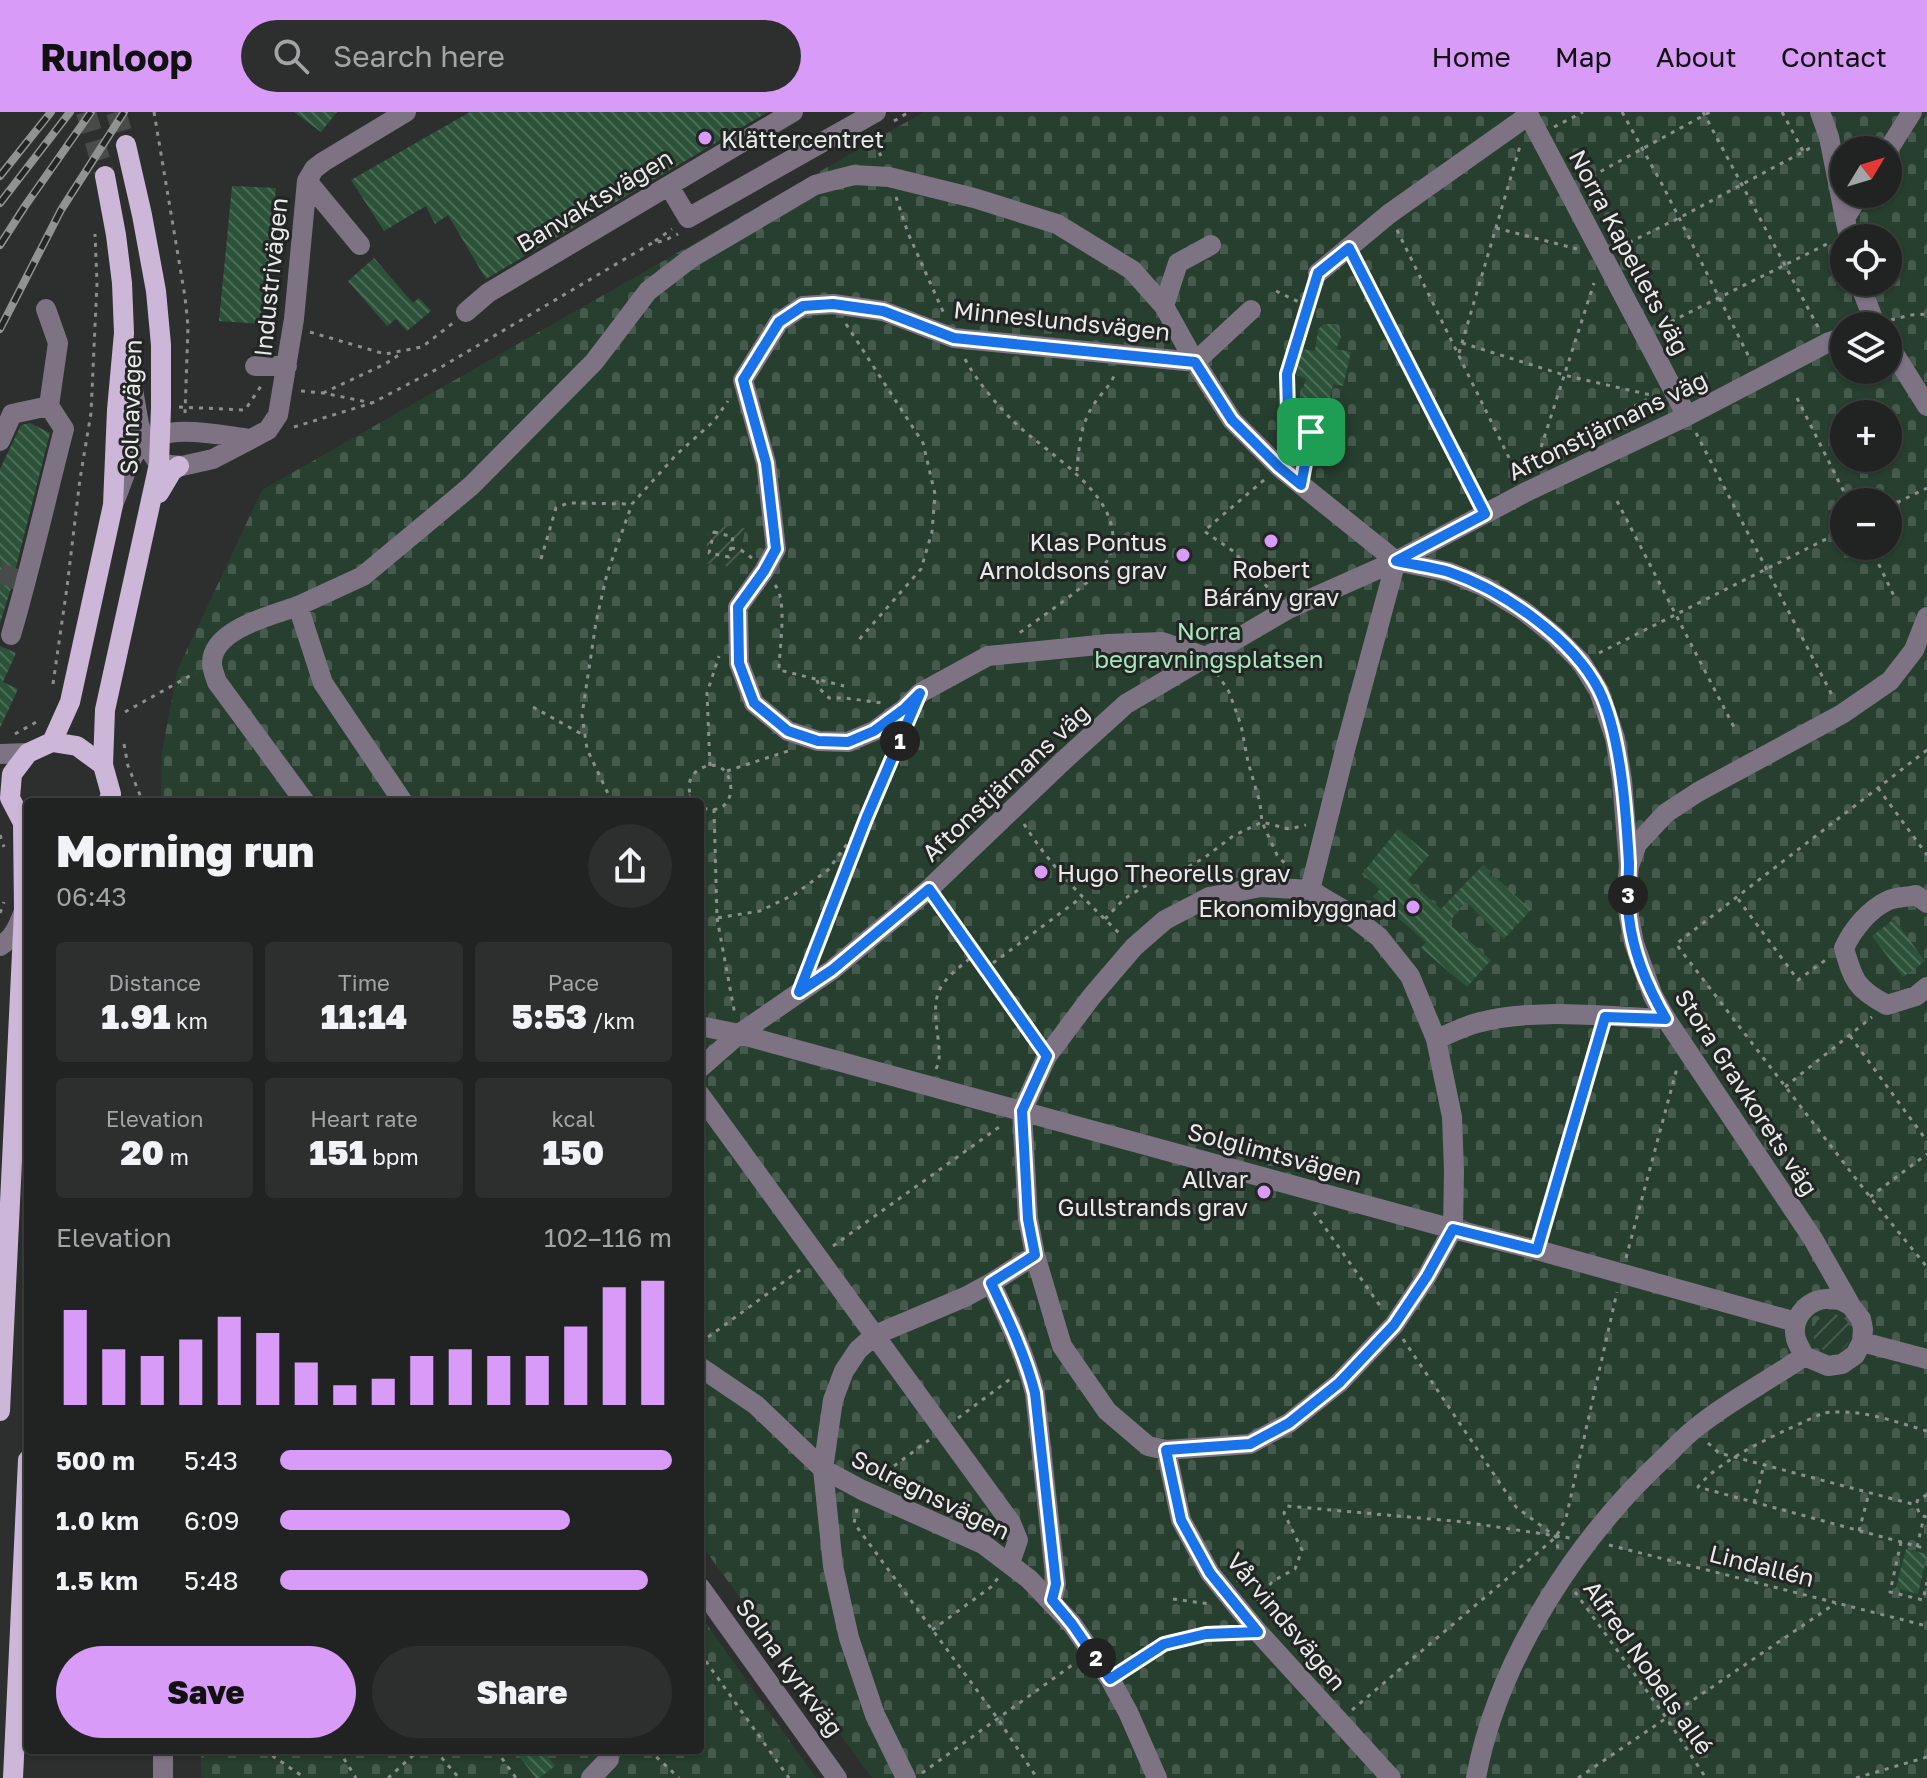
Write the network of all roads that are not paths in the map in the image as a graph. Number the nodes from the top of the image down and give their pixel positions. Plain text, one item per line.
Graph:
1 (406, 112) edge
2 (793, 112) edge
3 (1820, 112) edge
4 (1912, 112) edge
5 (1528, 114) edge
6 (879, 120) edge
7 (1897, 136) edge
8 (126, 145) tunnel mouth
9 (105, 176) tunnel mouth
10 (307, 181) junction
11 (669, 186) junction
12 (1847, 224) edge
13 (360, 245) dead end
14 (1211, 245) dead end
15 (1318, 273) road end
16 (1164, 306) junction
17 (46, 309) dead end
18 (1251, 310) dead end
19 (466, 312) road end
20 (124, 333) junction
21 (1830, 343) edge
22 (1195, 362) junction
23 (1902, 365) edge
24 (287, 366) junction
25 (258, 376) road end
26 (49, 406) junction
27 (1927, 406) edge
28 (1687, 416) junction
29 (153, 439) junction
30 (251, 439) junction
31 (0, 441) edge
32 (169, 465) junction
33 (113, 505) junction
34 (1396, 561) junction
35 (298, 606) junction
36 (1927, 617) edge
37 (11, 635) dead end
38 (1920, 653) edge
39 (1206, 657) junction
40 (52, 742) junction
41 (3, 745) edge
42 (28, 753) junction
43 (103, 765) junction
44 (5, 794) edge
45 (112, 798) edge
46 (302, 798) edge
47 (400, 798) edge
48 (24, 823) edge
49 (1629, 866) junction
50 (1310, 890) junction
51 (1927, 903) edge
52 (24, 911) joint
53 (0, 946) edge
54 (1927, 987) edge
55 (1666, 1019) junction
56 (704, 1027) edge
57 (739, 1034) junction
58 (1436, 1039) junction
59 (704, 1065) edge
60 (704, 1100) edge
61 (1022, 1111) junction
62 (1453, 1229) junction
63 (1035, 1255) junction
64 (991, 1283) junction
65 (1851, 1306) junction
66 (1796, 1322) junction
67 (875, 1335) junction
68 (1862, 1342) junction
69 (1804, 1356) junction
70 (1927, 1359) edge
71 (704, 1370) edge
72 (0, 1411) edge
73 (1166, 1450) junction
74 (823, 1469) junction
75 (24, 1545) edge
76 (1010, 1563) junction
77 (704, 1593) edge
78 (1052, 1600) junction
79 (163, 1754) edge
80 (609, 1759) dead end
81 (13, 1778) edge
82 (163, 1778) edge
83 (591, 1778) edge
84 (837, 1778) edge
85 (906, 1778) edge
86 (1157, 1778) edge
87 (1390, 1778) edge
88 (1476, 1778) edge

1 - 10 street, Industrivägen
2 - 11 street, Banvaktsvägen
3 - 12 street
4 - 7 street
5 - 15 street
5 - 28 street, Norra Kapellets väg
6 - 11 street
8 - 29 main road, Solnavägen
9 - 20 main road, Solnavägen
10 - 13 street
10 - 24 street, Industrivägen
11 - 19 street, Banvaktsvägen
14 - 16 street
16 - 22 street
16 - 35 street
17 - 26 street
18 - 22 street
20 - 29 street
20 - 33 main road, Solnavägen
21 - 28 street, Aftonstjärnans väg
22 - 34 street
22 - 39 street, Minneslundsvägen
23 - 27 street
24 - 25 street
24 - 30 street, Industrivägen
26 - 31 street
26 - 37 street
28 - 34 street, Aftonstjärnans väg
29 - 30 street
29 - 32 main road, Solnavägen
29 - 33 street
30 - 32 street, Industrivägen
32 - 43 main road, Solnavägen
33 - 40 main road, Solnavägen
34 - 39 street, Aftonstjärnans väg
34 - 49 street
34 - 50 street
35 - 46 street
35 - 47 street
36 - 38 street, Stora Gravkorets väg
38 - 49 street, Stora Gravkorets väg
39 - 57 street, Aftonstjärnans väg
40 - 42 main road
40 - 43 main road
41 - 42 street
42 - 44 main road
43 - 45 main road, Solnavägen
44 - 48 main road
49 - 55 street, Stora Gravkorets väg
50 - 58 street
50 - 61 street
51 - 54 street
52 - 53 street
52 - 72 main road
55 - 58 street
55 - 65 street, Stora Gravkorets väg
56 - 57 street, Solglimtsvägen
57 - 59 street, Aftonstjärnans väg
57 - 61 street, Solglimtsvägen
58 - 62 street
60 - 67 street
61 - 62 street, Solglimtsvägen
61 - 63 street
62 - 66 street, Solglimtsvägen
62 - 73 street
63 - 64 street
63 - 73 street
64 - 67 street
64 - 78 street
65 - 66 street
65 - 68 street, Stora Gravkorets väg
66 - 69 street
67 - 74 street
67 - 76 street
68 - 69 street
68 - 70 street
69 - 88 street
71 - 74 street, Solregnsvägen
73 - 87 street, Vårvindsvägen
74 - 76 street, Solregnsvägen
74 - 85 street
75 - 81 main road
76 - 78 street, Solregnsvägen
77 - 84 street, Solna kyrkväg
78 - 86 street, Solregnsvägen
79 - 82 street
80 - 83 street

